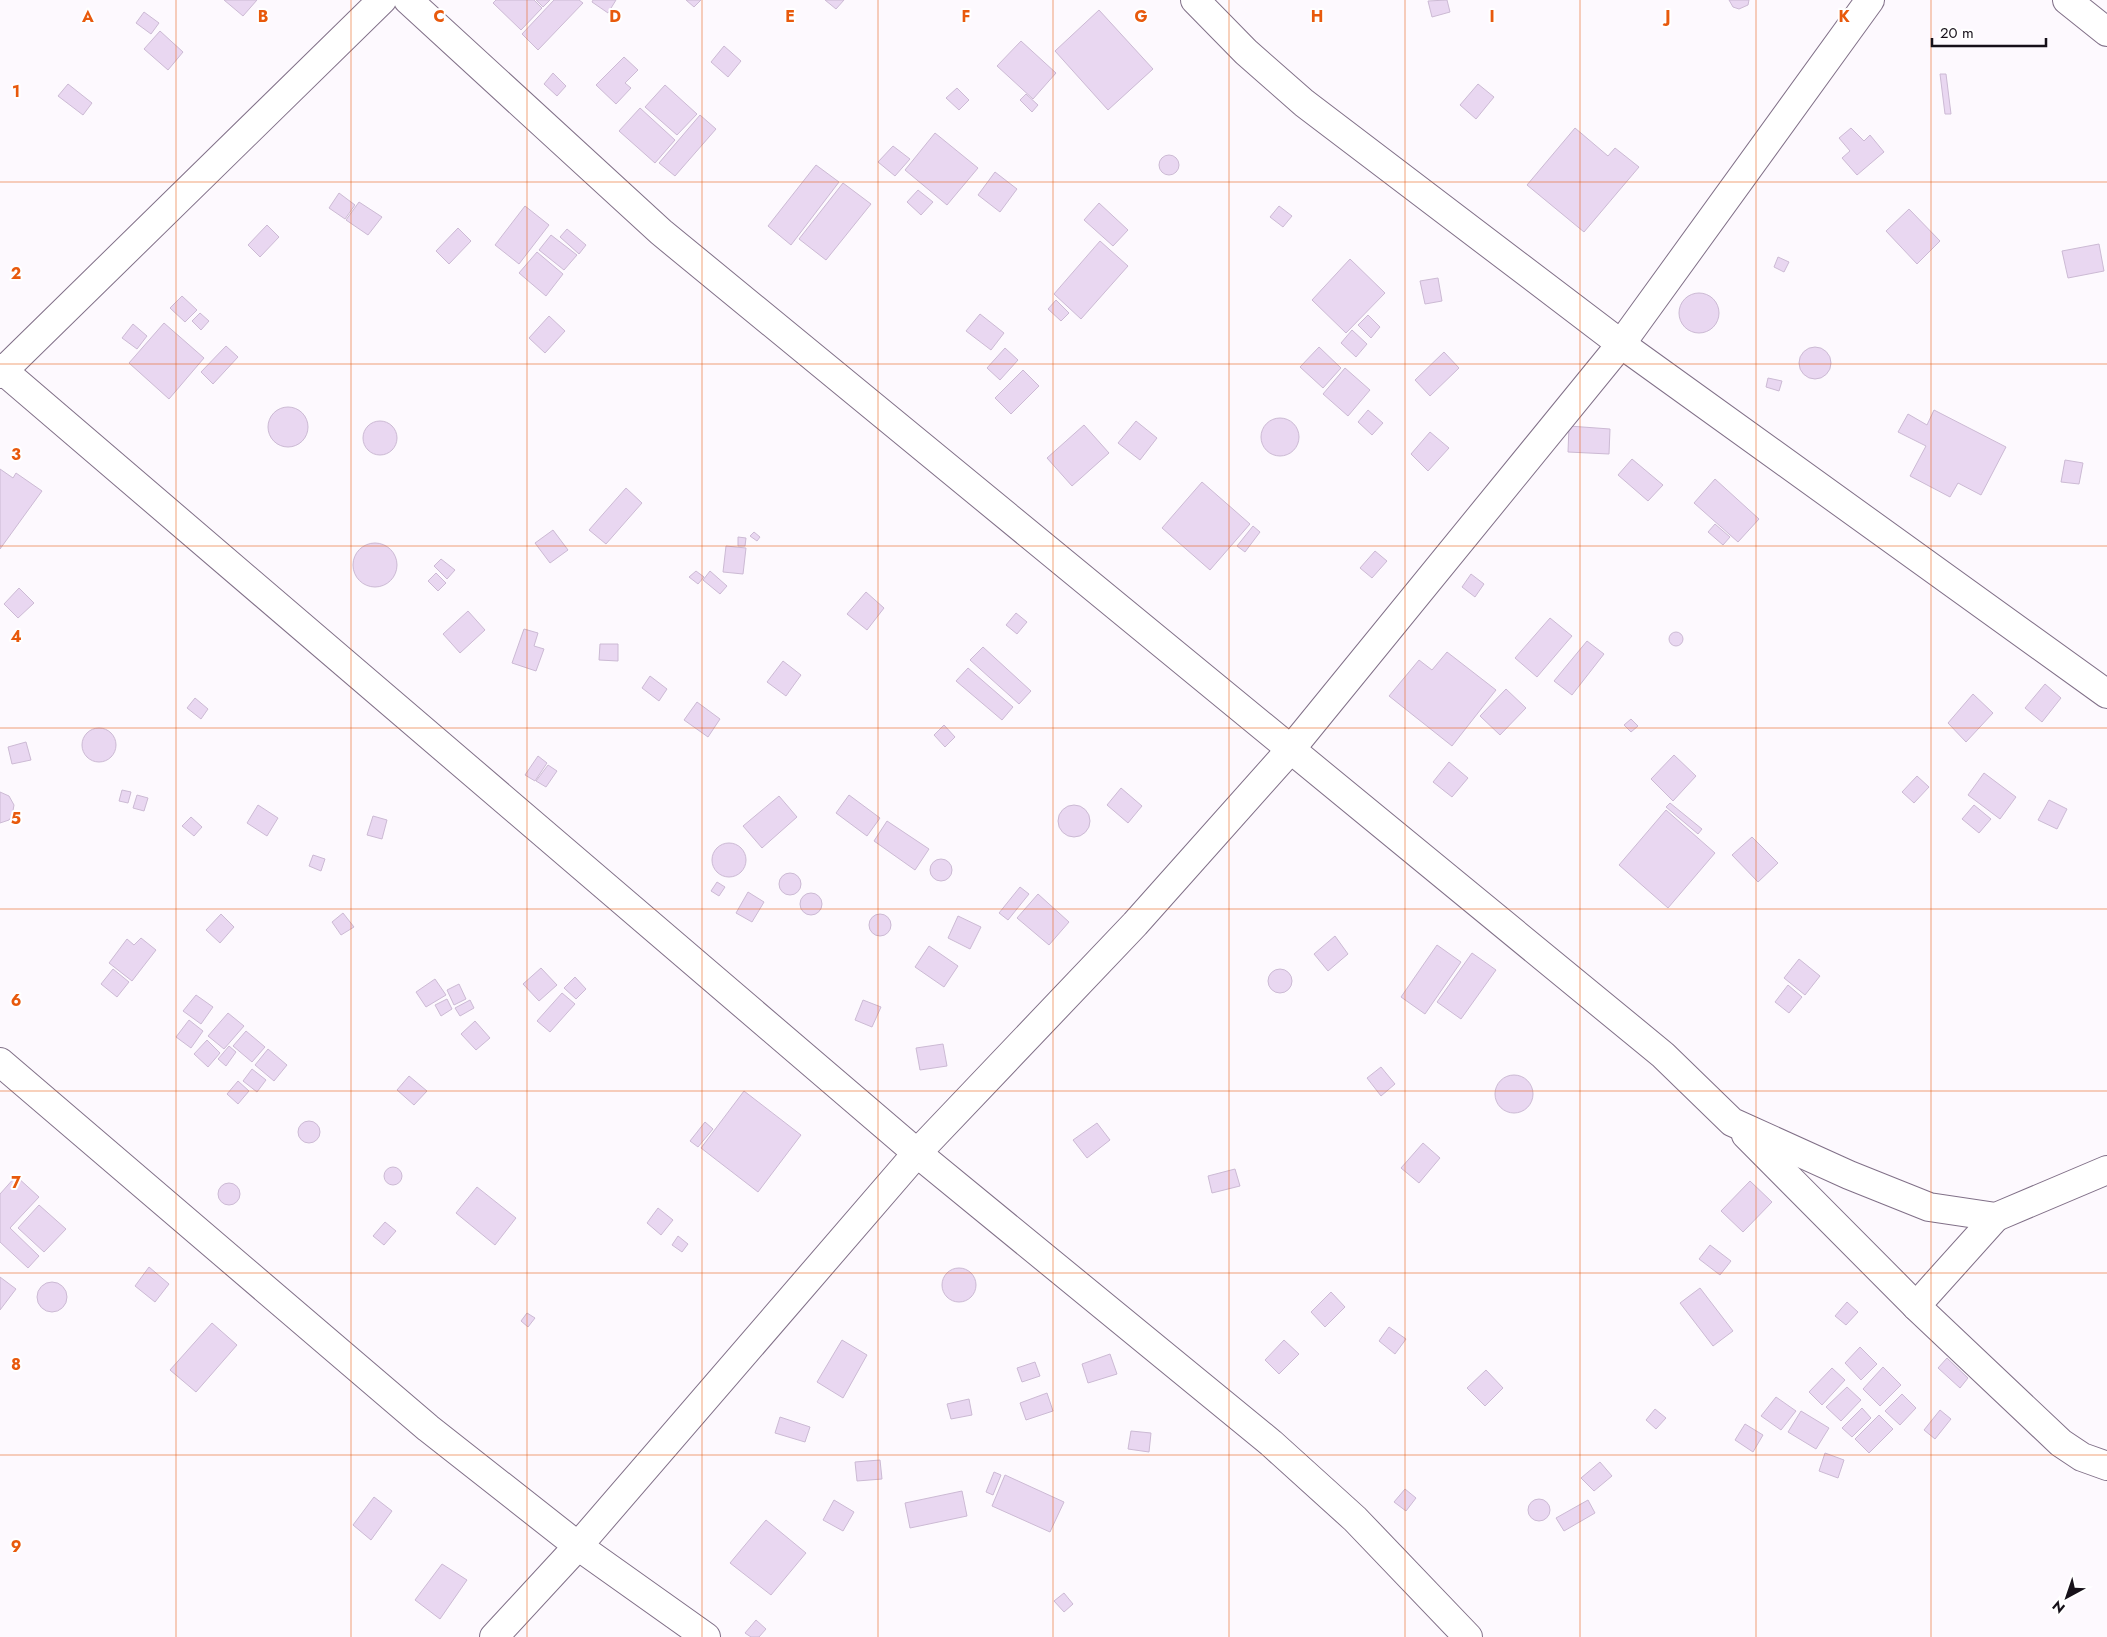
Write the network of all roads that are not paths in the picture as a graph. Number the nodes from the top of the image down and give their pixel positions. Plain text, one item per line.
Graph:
1 (382, 0) edge
2 (408, 0) edge
3 (1195, 0) edge
4 (1870, 0) edge
5 (2067, 0) edge
6 (2107, 32) edge
7 (1621, 344) junction
8 (1, 371) edge
9 (2107, 694) edge
10 (1291, 749) junction
11 (0, 1062) edge
12 (1732, 1122) junction
13 (917, 1153) junction
14 (2107, 1170) edge
15 (1996, 1217) junction
16 (1916, 1306) junction
17 (2107, 1466) edge
18 (578, 1546) junction
19 (494, 1637) edge
20 (706, 1637) edge
21 (1468, 1637) edge

1 - 8 street
2 - 10 street
3 - 7 street
4 - 7 street
5 - 6 street
7 - 9 street
7 - 10 street
8 - 13 street
10 - 12 street
10 - 13 street
11 - 18 street
12 - 15 street
12 - 16 street
13 - 18 street
13 - 21 street
14 - 15 street
15 - 16 street
16 - 17 street
18 - 19 street
18 - 20 street

